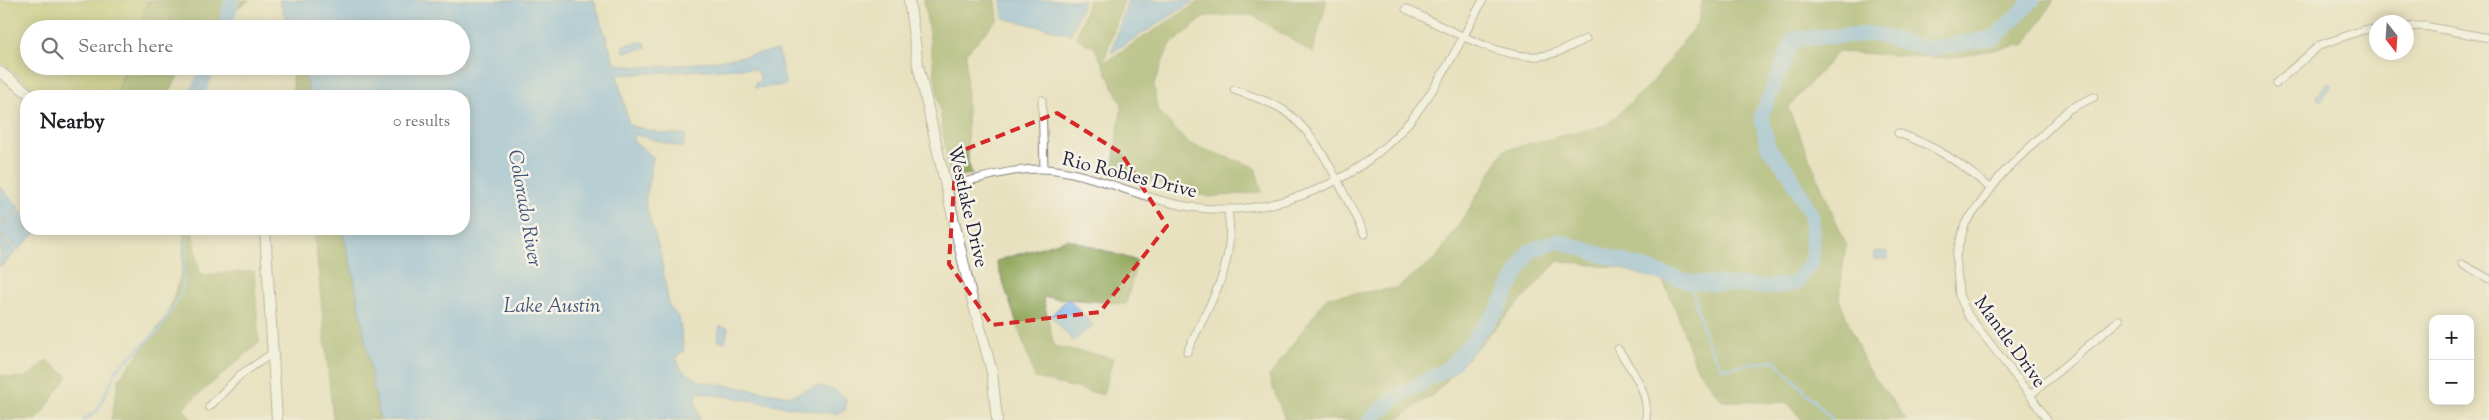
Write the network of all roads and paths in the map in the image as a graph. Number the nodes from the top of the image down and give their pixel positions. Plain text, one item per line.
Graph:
1 (909, 0) edge
2 (1483, 0) edge
3 (1406, 9) dead end
4 (2414, 27) edge
5 (2369, 30) edge
6 (1463, 36) junction
7 (2489, 38) edge
8 (1586, 40) dead end
9 (0, 72) edge
10 (2276, 83) dead end
11 (24, 90) edge
12 (1234, 90) dead end
13 (2094, 96) dead end
14 (1042, 100) dead end
15 (1898, 133) dead end
16 (1044, 169) junction
17 (1336, 180) junction
18 (946, 186) junction
19 (1990, 188) junction
20 (1228, 211) junction
21 (1364, 234) dead end
22 (265, 235) edge
23 (2462, 264) dead end
24 (2489, 279) edge
25 (2119, 320) dead end
26 (1618, 349) dead end
27 (1186, 352) dead end
28 (273, 353) junction
29 (2030, 395) junction
30 (209, 407) dead end
31 (277, 420) edge
32 (997, 420) edge
33 (1646, 420) edge
34 (2047, 420) edge

1 - 18 street, Westlake Drive
2 - 6 street, Rio Robles Drive
3 - 6 street
4 - 7 street
5 - 10 street
6 - 8 street
6 - 17 street, Rio Robles Drive
9 - 11 street
12 - 17 street
13 - 19 street, Mantle Drive
14 - 16 street
15 - 19 street
16 - 18 street, Rio Robles Drive
16 - 20 street, Rio Robles Drive
17 - 20 street, Rio Robles Drive
17 - 21 street
18 - 32 street, Westlake Drive
19 - 29 street, Mantle Drive
20 - 27 street
22 - 28 street
23 - 24 street
25 - 29 street
26 - 33 street
28 - 30 street
28 - 31 street
29 - 34 street, Mantle Drive

